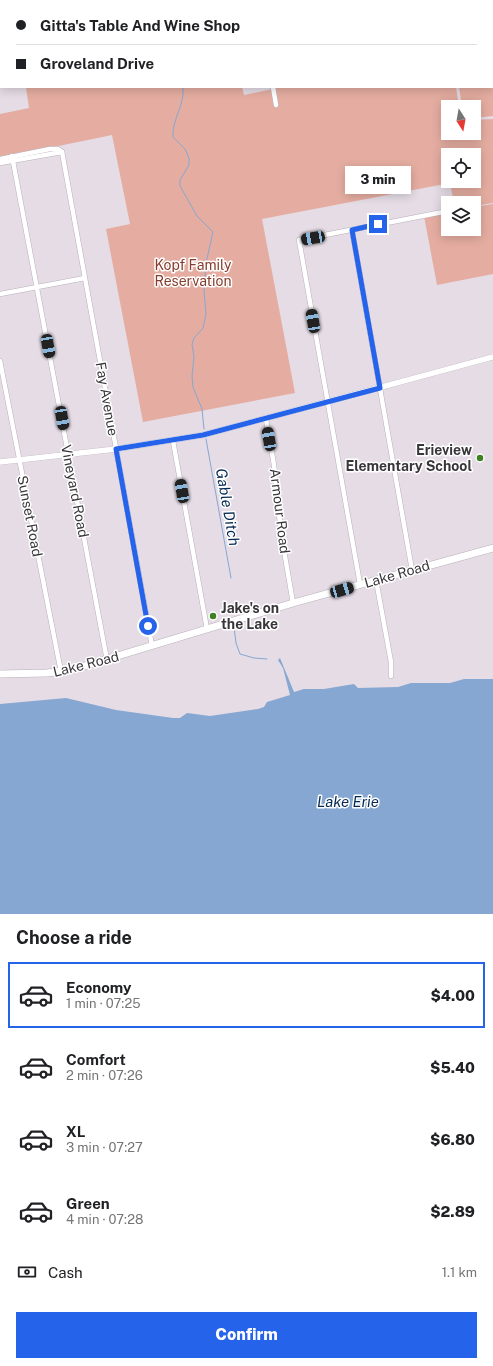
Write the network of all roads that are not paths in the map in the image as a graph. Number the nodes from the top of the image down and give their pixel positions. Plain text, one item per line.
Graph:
1 (273, 88) edge
2 (276, 105) dead end
3 (0, 159) edge
4 (13, 159) junction
5 (0, 163) edge
6 (441, 212) edge
7 (352, 230) junction
8 (85, 278) junction
9 (37, 287) junction
10 (0, 294) edge
11 (493, 357) edge
12 (0, 361) edge
13 (380, 388) junction
14 (328, 402) junction
15 (266, 420) junction
16 (173, 441) junction
17 (116, 449) junction
18 (68, 454) junction
19 (19, 460) junction
20 (0, 462) edge
21 (493, 548) edge
22 (412, 570) junction
23 (376, 580) junction
24 (360, 584) junction
25 (293, 603) junction
26 (207, 629) junction
27 (152, 646) junction
28 (107, 660) junction
29 (61, 672) junction
30 (0, 674) edge
31 (391, 676) dead end

1 - 2 street
3 - 4 street
4 - 5 street
4 - 8 street, Fay Avenue
4 - 9 street, Vineyard Road
6 - 7 street
7 - 13 street
7 - 14 street
8 - 9 street
8 - 17 street, Fay Avenue
9 - 10 street
9 - 18 street, Vineyard Road
11 - 13 street
12 - 19 street, Sunset Road
13 - 14 street
13 - 22 street
14 - 15 street
14 - 24 street
15 - 16 street
15 - 25 street, Armour Road
16 - 17 street
16 - 26 street
17 - 18 street
17 - 27 street, Fay Avenue
18 - 19 street
18 - 28 street, Vineyard Road
19 - 20 street
19 - 29 street, Sunset Road
21 - 22 main road, Lake Road
22 - 23 main road, Lake Road
23 - 24 main road, Lake Road
23 - 31 street
24 - 25 main road, Lake Road
25 - 26 main road, Lake Road
26 - 27 main road, Lake Road
27 - 28 main road, Lake Road
28 - 29 main road, Lake Road
29 - 30 main road, Lake Road

